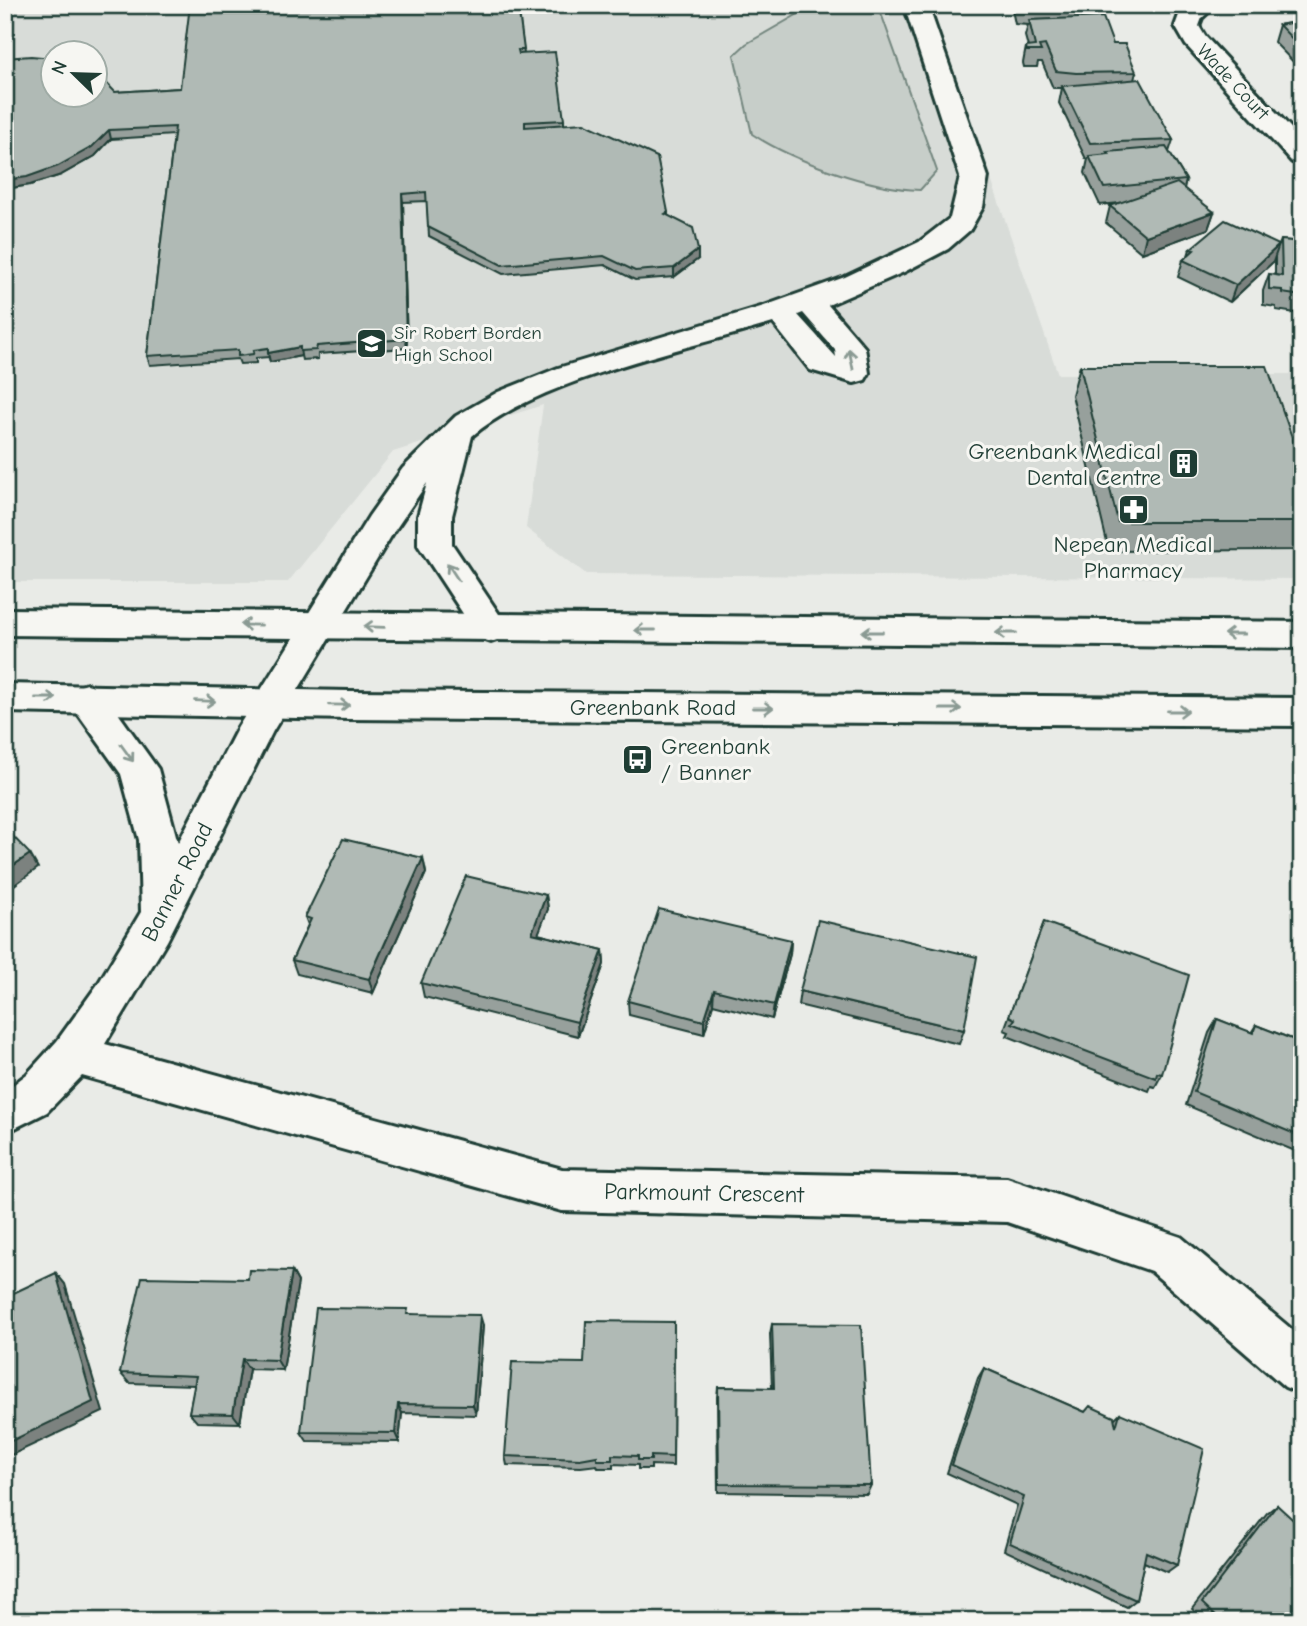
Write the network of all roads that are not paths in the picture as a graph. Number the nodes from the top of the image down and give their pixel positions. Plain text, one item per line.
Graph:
1 (916, 5) edge
2 (1204, 5) edge
3 (1302, 156) edge
4 (809, 301) junction
5 (778, 310) junction
6 (457, 430) junction
7 (5, 622) edge
8 (320, 625) junction
9 (491, 629) junction
10 (1302, 635) edge
11 (5, 698) edge
12 (88, 698) junction
13 (271, 704) junction
14 (1302, 712) edge
15 (161, 918) junction
16 (73, 1054) junction
17 (5, 1113) edge
18 (1302, 1370) edge

1 - 4 main road, Banner Road
2 - 3 main road, Wade Court
4 - 5 main road, Banner Road
5 -> 4 main road
5 - 6 main road, Banner Road
6 - 8 main road, Banner Road
9 -> 6 main road
8 -> 7 main road
9 -> 8 main road
8 - 13 main road, Banner Road
10 -> 9 main road
11 -> 12 main road, Greenbank Road
12 -> 13 main road, Greenbank Road
12 -> 15 main road
13 -> 14 main road, Greenbank Road
13 - 15 main road, Banner Road
15 - 16 main road, Banner Road
16 - 17 main road, Banner Road
16 - 18 main road, Parkmount Crescent

